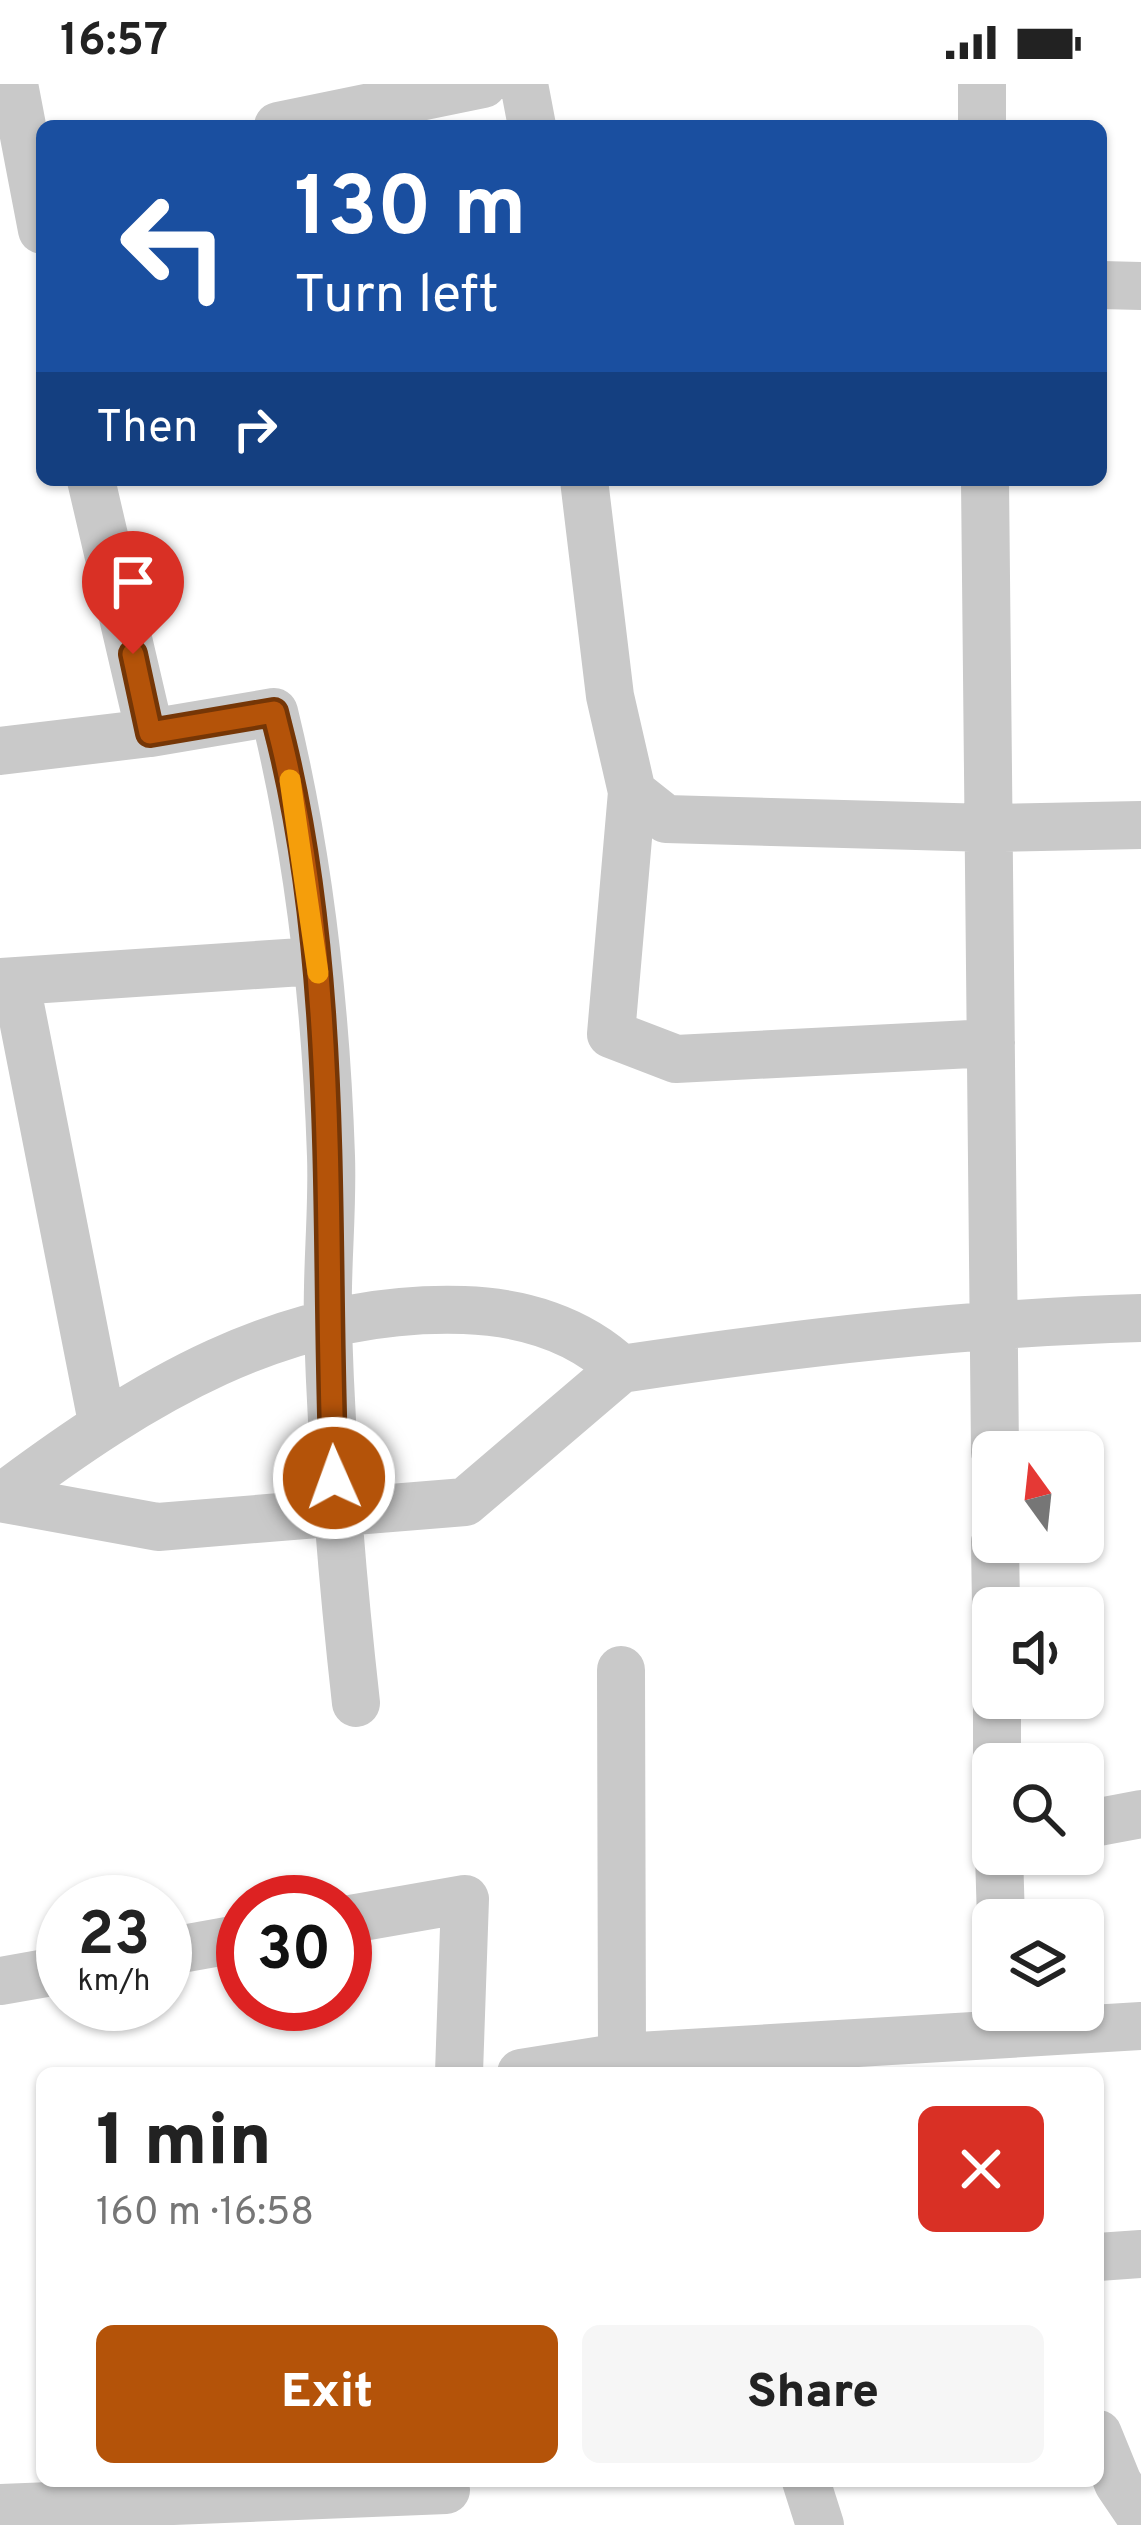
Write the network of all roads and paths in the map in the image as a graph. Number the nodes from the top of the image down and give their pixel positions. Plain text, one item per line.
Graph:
1 (14, 84) edge
2 (483, 84) edge
3 (524, 84) edge
4 (982, 84) edge
5 (307, 120) edge
6 (531, 120) edge
7 (982, 120) edge
8 (24, 171) edge
9 (36, 210) edge
10 (1107, 285) edge
11 (1141, 286) edge
12 (92, 486) edge
13 (585, 486) edge
14 (986, 486) edge
15 (150, 733) junction
16 (0, 751) edge
17 (632, 791) junction
18 (1141, 825) edge
19 (989, 828) junction
20 (317, 961) junction
21 (8, 983) edge
22 (991, 1043) junction
23 (1141, 1318) edge
24 (328, 1322) junction
25 (993, 1322) junction
26 (621, 1369) junction
27 (102, 1422) junction
28 (994, 1431) edge
29 (1, 1498) edge
30 (335, 1516) junction
31 (621, 1670) dead end
32 (356, 1703) dead end
33 (1141, 1814) edge
34 (1104, 1821) edge
35 (372, 1915) edge
36 (36, 1975) edge
37 (0, 1981) edge
38 (1141, 2026) edge
39 (1006, 2039) edge
40 (622, 2056) junction
41 (459, 2067) edge
42 (557, 2067) edge
43 (1141, 2254) edge
44 (1104, 2257) edge
45 (1104, 2448) edge
46 (808, 2487) edge
47 (445, 2499) edge
48 (7, 2514) edge
49 (1141, 2517) edge
50 (820, 2525) edge

1 - 8 street
2 - 5 street
3 - 6 street
4 - 7 street
8 - 9 street
10 - 11 street
12 - 15 street
13 - 17 street
14 - 19 street
15 - 16 street
15 - 20 street
17 - 19 street
17 - 22 street
18 - 19 street
19 - 22 street
20 - 21 street
20 - 24 street
21 - 27 street
22 - 25 street
23 - 25 street
24 - 26 street
24 - 27 street
24 - 30 street
25 - 26 street
25 - 28 street
26 - 30 street
27 - 29 street
29 - 30 street
30 - 32 street
31 - 40 street
33 - 34 street
35 - 41 street
36 - 37 street
38 - 39 street
39 - 40 street
40 - 42 street
43 - 44 street
45 - 49 street
46 - 50 street
47 - 48 street

